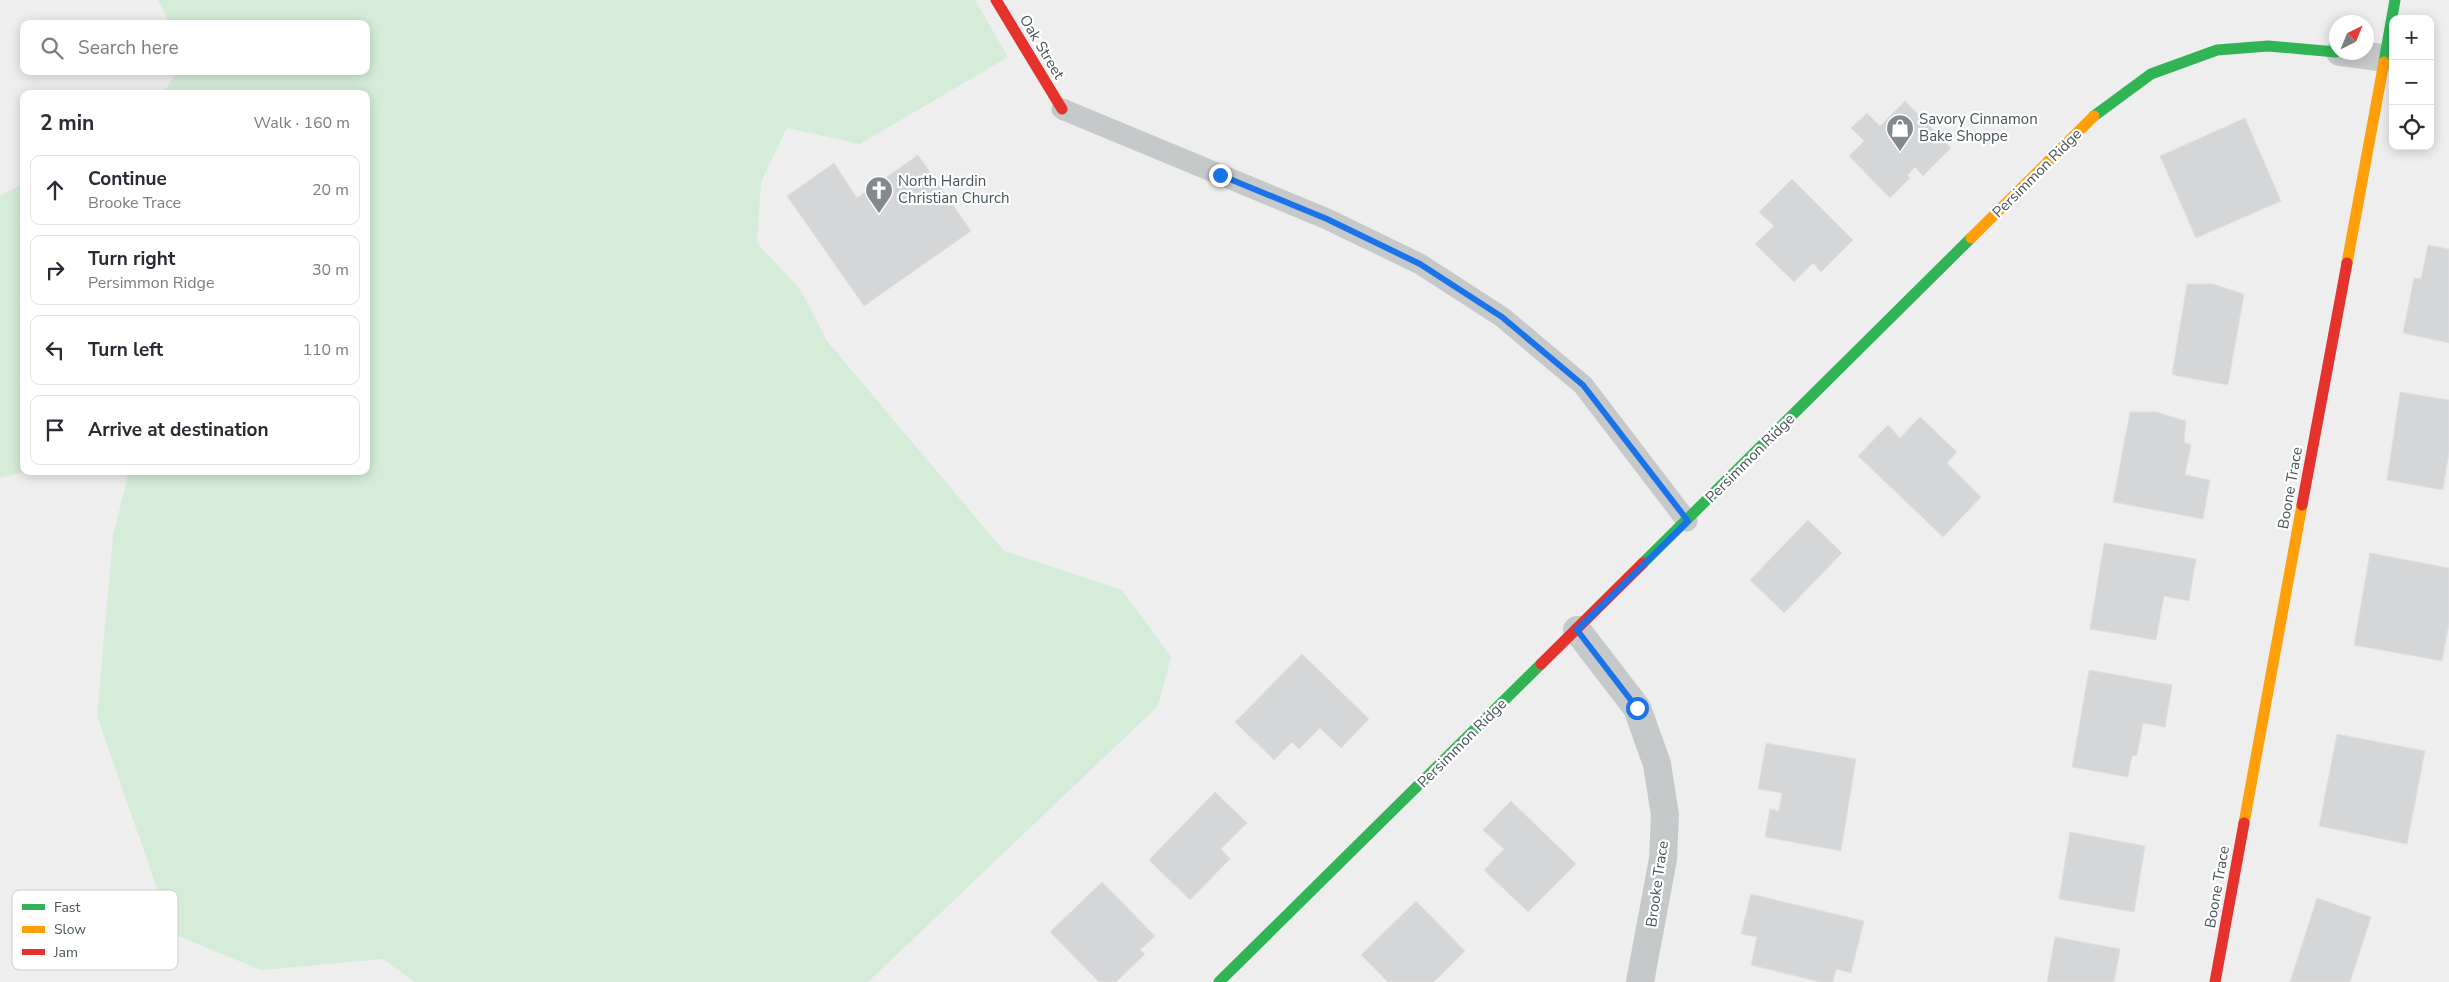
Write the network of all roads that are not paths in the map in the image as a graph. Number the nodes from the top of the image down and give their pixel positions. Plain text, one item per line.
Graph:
1 (996, 0) edge
2 (2395, 0) edge
3 (2329, 51) edge
4 (2374, 57) edge
5 (2384, 58) junction
6 (1062, 109) joint
7 (1688, 521) junction
8 (1577, 630) junction
9 (1219, 982) edge
10 (1640, 982) edge
11 (2215, 982) edge

1 - 6 street, Oak Street
2 - 5 street, Boone Trace
3 - 7 street, Persimmon Ridge
4 - 5 street, Persimmon Ridge
5 - 11 street, Boone Trace
6 - 7 lane
7 - 8 street, Persimmon Ridge
8 - 9 street, Persimmon Ridge
8 - 10 street, Brooke Trace

